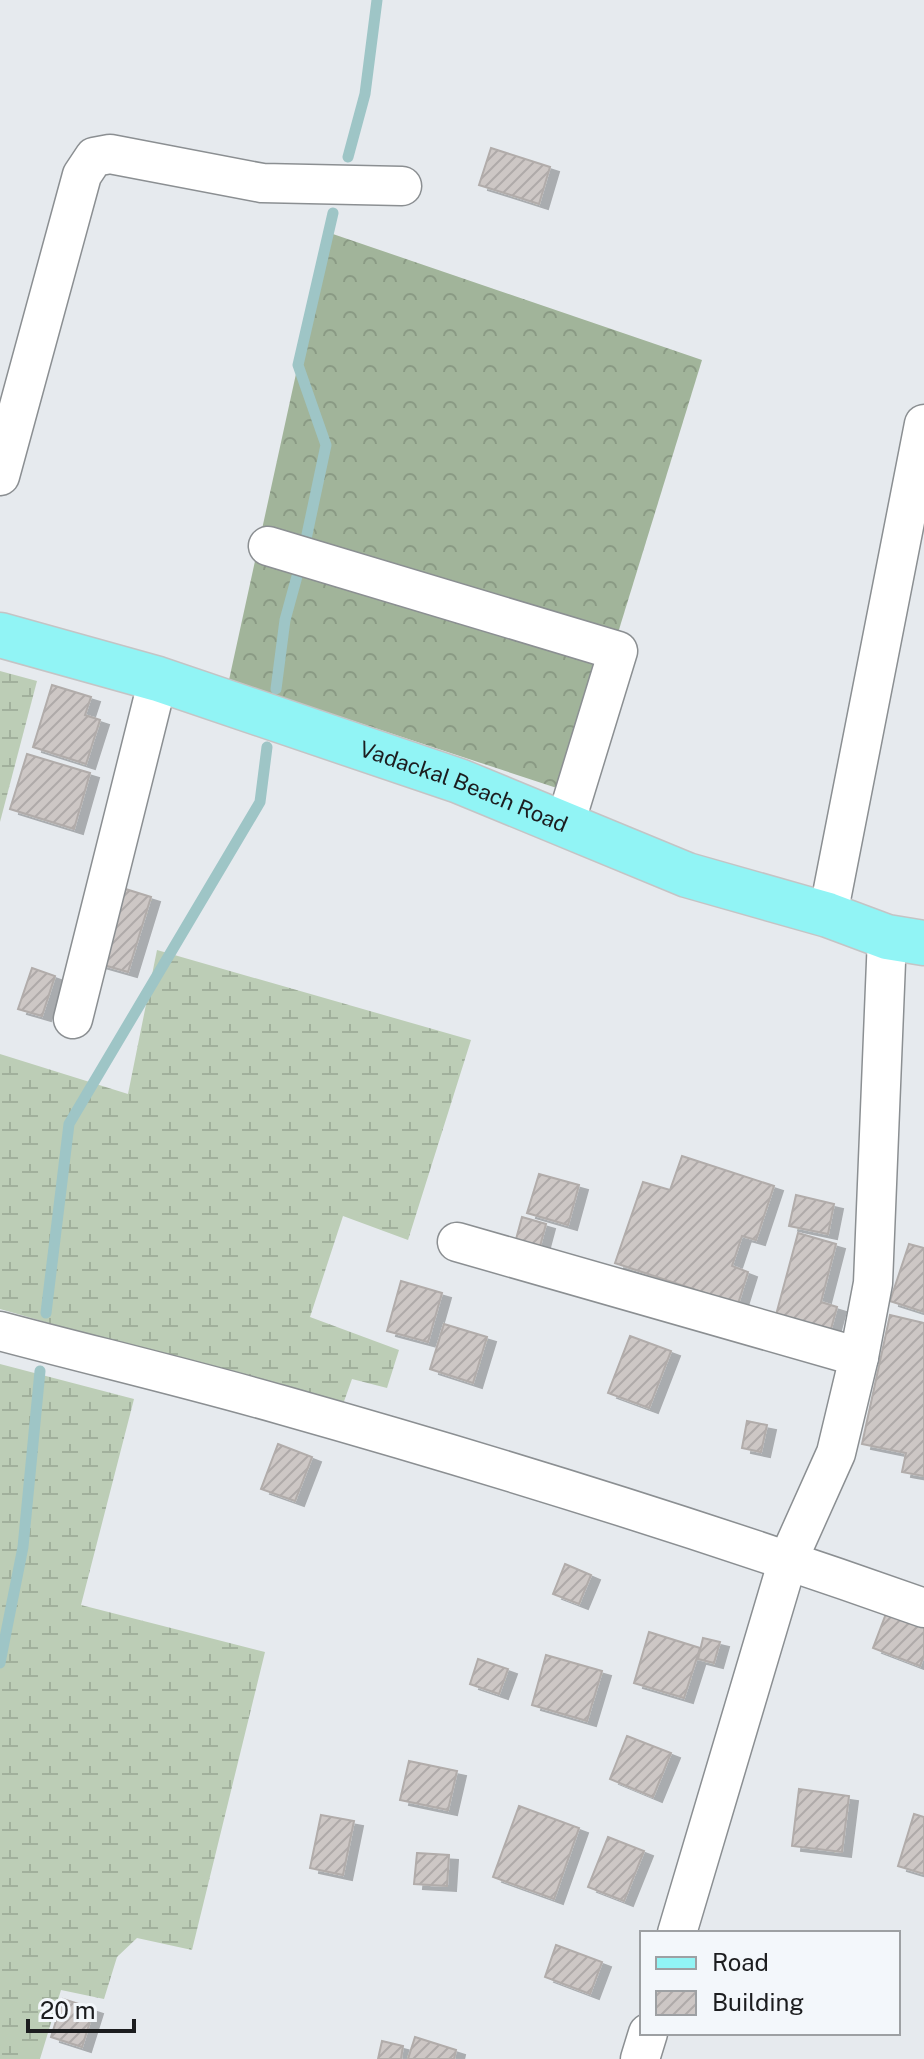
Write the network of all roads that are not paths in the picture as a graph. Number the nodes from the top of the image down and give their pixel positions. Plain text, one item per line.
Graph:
1 (402, 186) dead end
2 (924, 426) edge
3 (0, 476) edge
4 (289, 552) dead end
5 (0, 635) edge
6 (158, 679) junction
7 (565, 824) junction
8 (828, 915) junction
9 (906, 940) edge
10 (73, 1019) dead end
11 (457, 1242) dead end
12 (0, 1331) edge
13 (859, 1357) junction
14 (788, 1560) junction
15 (924, 1608) edge
16 (678, 1931) edge
17 (647, 2035) edge
18 (640, 2059) edge

1 - 3 street
2 - 8 street
4 - 7 street
5 - 6 main road, Vadackal Beach Road
6 - 7 main road, Vadackal Beach Road
6 - 10 street
7 - 8 main road, Vadackal Beach Road
8 - 9 main road, Vadackal Beach Road
9 - 13 street
11 - 13 street
12 - 14 street
13 - 14 street
14 - 15 street
14 - 16 street
17 - 18 street

